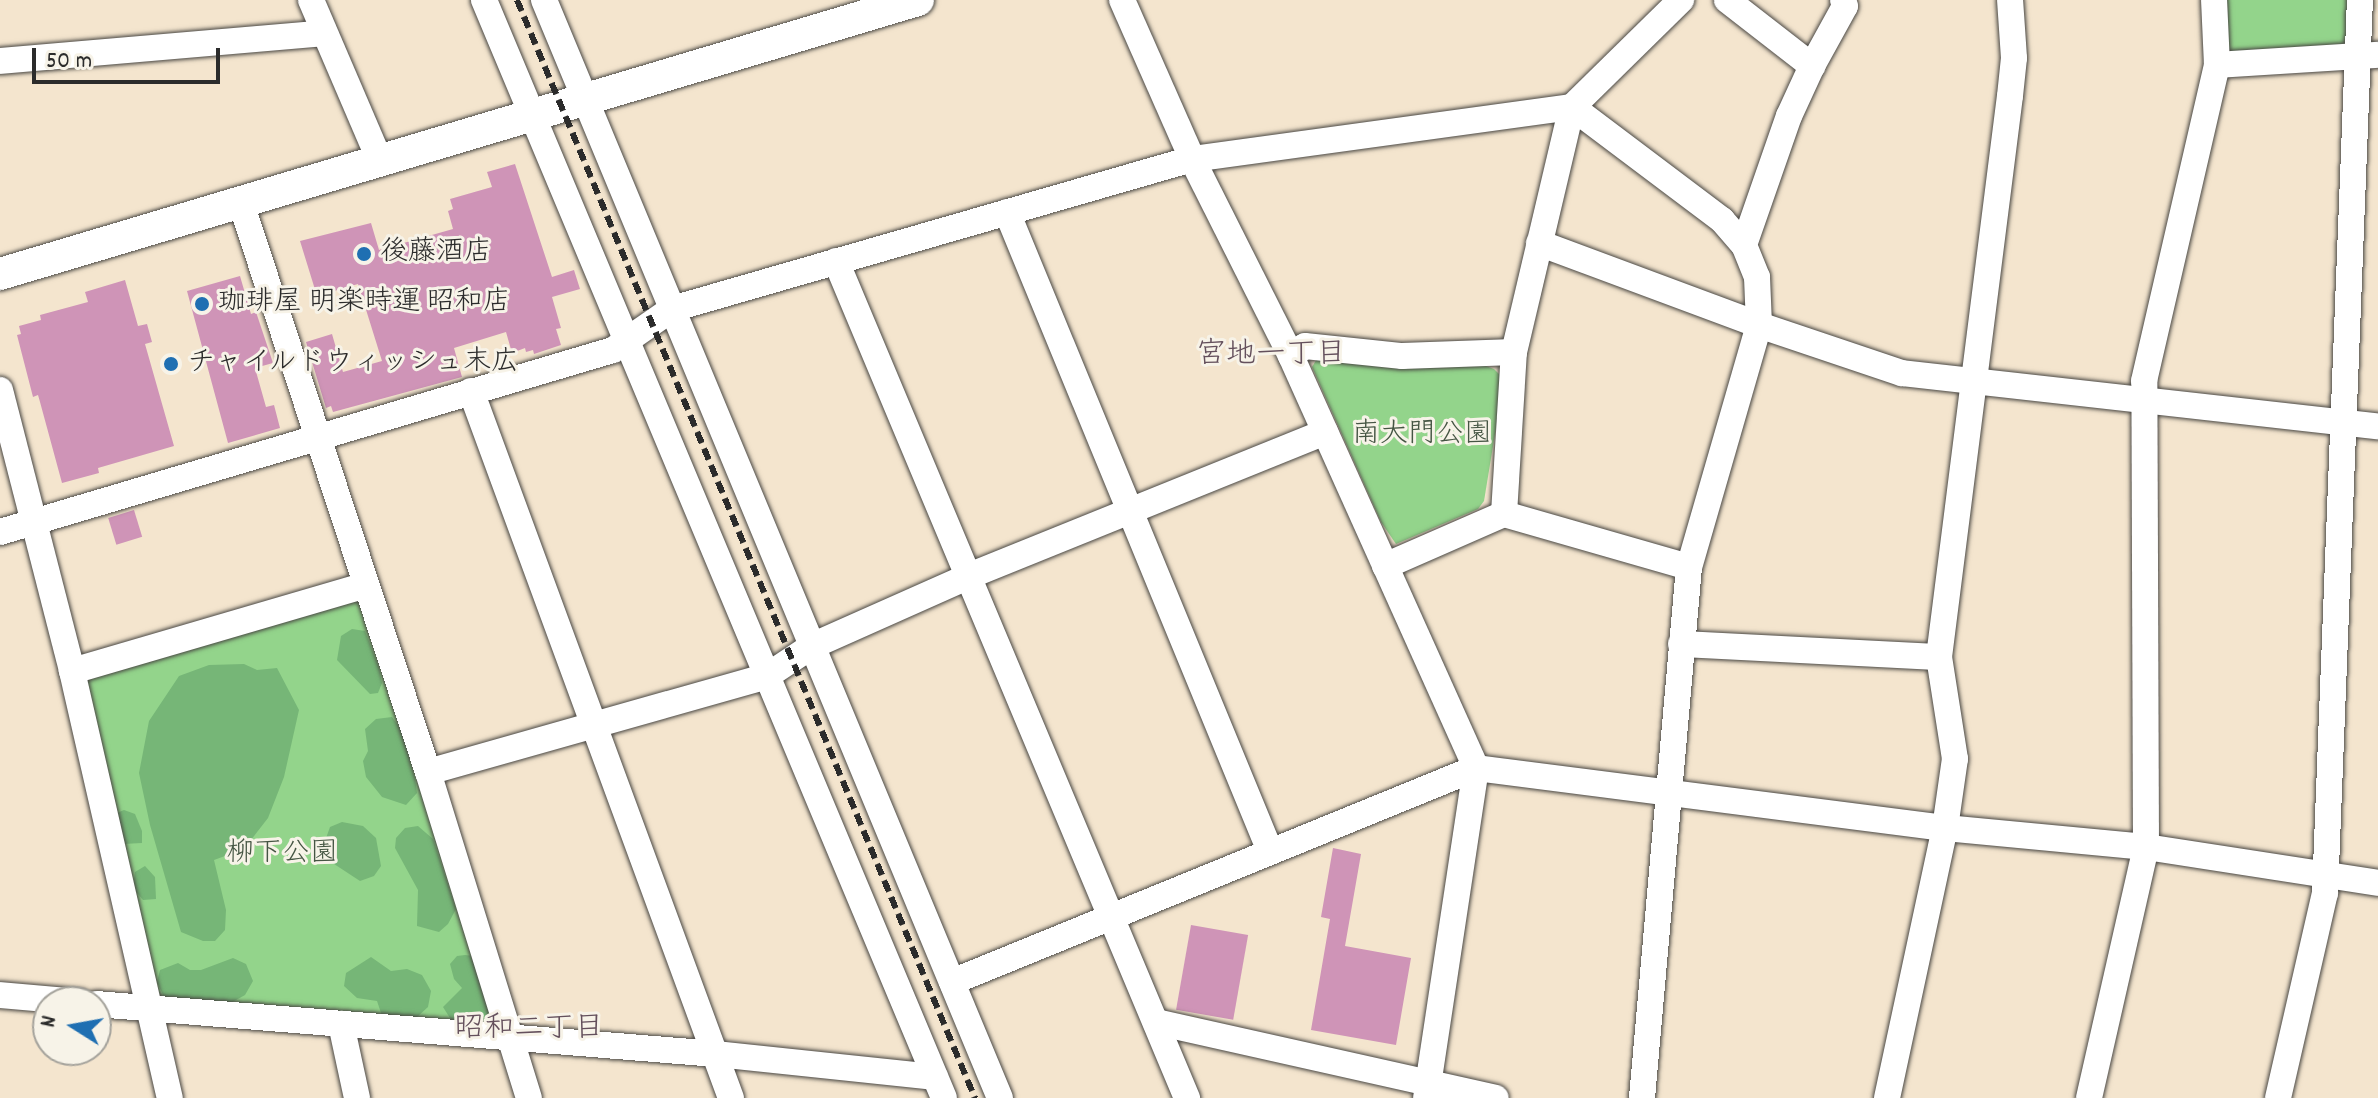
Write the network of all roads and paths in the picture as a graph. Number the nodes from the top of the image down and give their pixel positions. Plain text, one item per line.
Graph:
1 (311, 0) edge
2 (484, 0) edge
3 (544, 0) edge
4 (918, 0) edge
5 (1122, 0) edge
6 (1681, 0) edge
7 (1727, 0) edge
8 (1843, 0) edge
9 (2010, 0) edge
10 (2214, 0) edge
11 (2360, 0) edge
12 (324, 33) junction
13 (2368, 56) edge
14 (0, 61) edge
15 (2217, 65) junction
16 (1812, 66) junction
17 (587, 101) junction
18 (1572, 107) junction
19 (532, 116) junction
20 (1192, 159) junction
21 (380, 161) junction
22 (241, 203) junction
23 (1007, 212) junction
24 (1539, 243) junction
25 (1744, 245) junction
26 (836, 261) junction
27 (0, 274) edge
28 (672, 309) junction
29 (1759, 325) junction
30 (626, 340) junction
31 (1514, 352) junction
32 (1291, 356) junction
33 (1975, 382) junction
34 (0, 390) edge
35 (471, 391) junction
36 (2144, 402) junction
37 (2343, 422) junction
38 (2378, 426) edge
39 (1325, 432) junction
40 (317, 435) junction
41 (1129, 512) junction
42 (1504, 514) junction
43 (31, 523) junction
44 (0, 532) edge
45 (1385, 566) junction
46 (1689, 567) junction
47 (969, 576) junction
48 (366, 585) junction
49 (1681, 644) junction
50 (812, 646) junction
51 (1939, 657) junction
52 (72, 671) junction
53 (767, 676) junction
54 (594, 726) junction
55 (1476, 768) junction
56 (428, 772) junction
57 (1667, 790) junction
58 (1945, 828) junction
59 (2146, 847) junction
60 (1270, 851) junction
61 (2326, 875) junction
62 (2378, 883) edge
63 (1111, 915) junction
64 (952, 982) junction
65 (0, 995) edge
66 (32, 998) edge
67 (112, 1006) edge
68 (150, 1011) junction
69 (1156, 1022) junction
70 (341, 1024) junction
71 (509, 1036) junction
72 (716, 1054) junction
73 (940, 1087) edge
74 (1427, 1091) edge
75 (170, 1098) edge
76 (357, 1098) edge
77 (529, 1098) edge
78 (731, 1098) edge
79 (1000, 1098) edge
80 (1187, 1098) edge
81 (1496, 1098) edge
82 (1642, 1098) edge
83 (1887, 1098) edge
84 (2089, 1098) edge
85 (2278, 1098) edge

1 - 12 street
2 - 19 street
3 - 17 street
4 - 17 street
5 - 20 street
6 - 18 street
7 - 16 street
8 - 16 street
9 - 33 street
10 - 15 street
11 - 13 street
12 - 14 street
12 - 21 street
13 - 15 street
13 - 37 street
15 - 36 street
16 - 25 street
17 - 19 street
17 - 28 street
18 - 20 street
18 - 24 street
18 - 25 street
19 - 21 street
19 - 30 street
20 - 23 street
20 - 32 street
21 - 22 street
22 - 27 street
22 - 40 street
23 - 26 street
23 - 41 street
24 - 29 street
24 - 31 street
25 - 29 street
26 - 28 street
26 - 47 street
28 - 30 street
28 - 50 street
29 - 33 street
29 - 46 street
30 - 35 street
30 - 53 street
31 - 32 street
31 - 42 street
32 - 39 street
33 - 36 street
33 - 51 street
34 - 43 street
35 - 40 street
35 - 54 street
36 - 37 street
36 - 59 street
37 - 38 street
37 - 61 street
39 - 41 street
39 - 45 street
40 - 43 street
40 - 48 street
41 - 47 street
41 - 60 street
42 - 45 street
42 - 46 street
43 - 44 street
43 - 52 street
45 - 55 street
46 - 49 street
47 - 50 street
47 - 63 street
48 - 52 street
48 - 56 street
49 - 51 street
49 - 57 street
50 - 53 street
50 - 64 street
51 - 58 street
52 - 68 street
53 - 54 street
53 - 73 street
54 - 56 street
54 - 72 street
55 - 57 street
55 - 60 street
55 - 74 street
56 - 71 street
57 - 58 street
57 - 82 street
58 - 59 street
58 - 83 street
59 - 61 street
59 - 84 street
60 - 63 street
61 - 62 street
61 - 85 street
63 - 64 street
63 - 69 street
64 - 79 street
65 - 66 street
67 - 68 street
68 - 70 street
68 - 75 street
69 - 74 street
69 - 80 street
70 - 71 street
70 - 76 street
71 - 72 street
71 - 77 street
72 - 73 street
72 - 78 street
74 - 81 street

